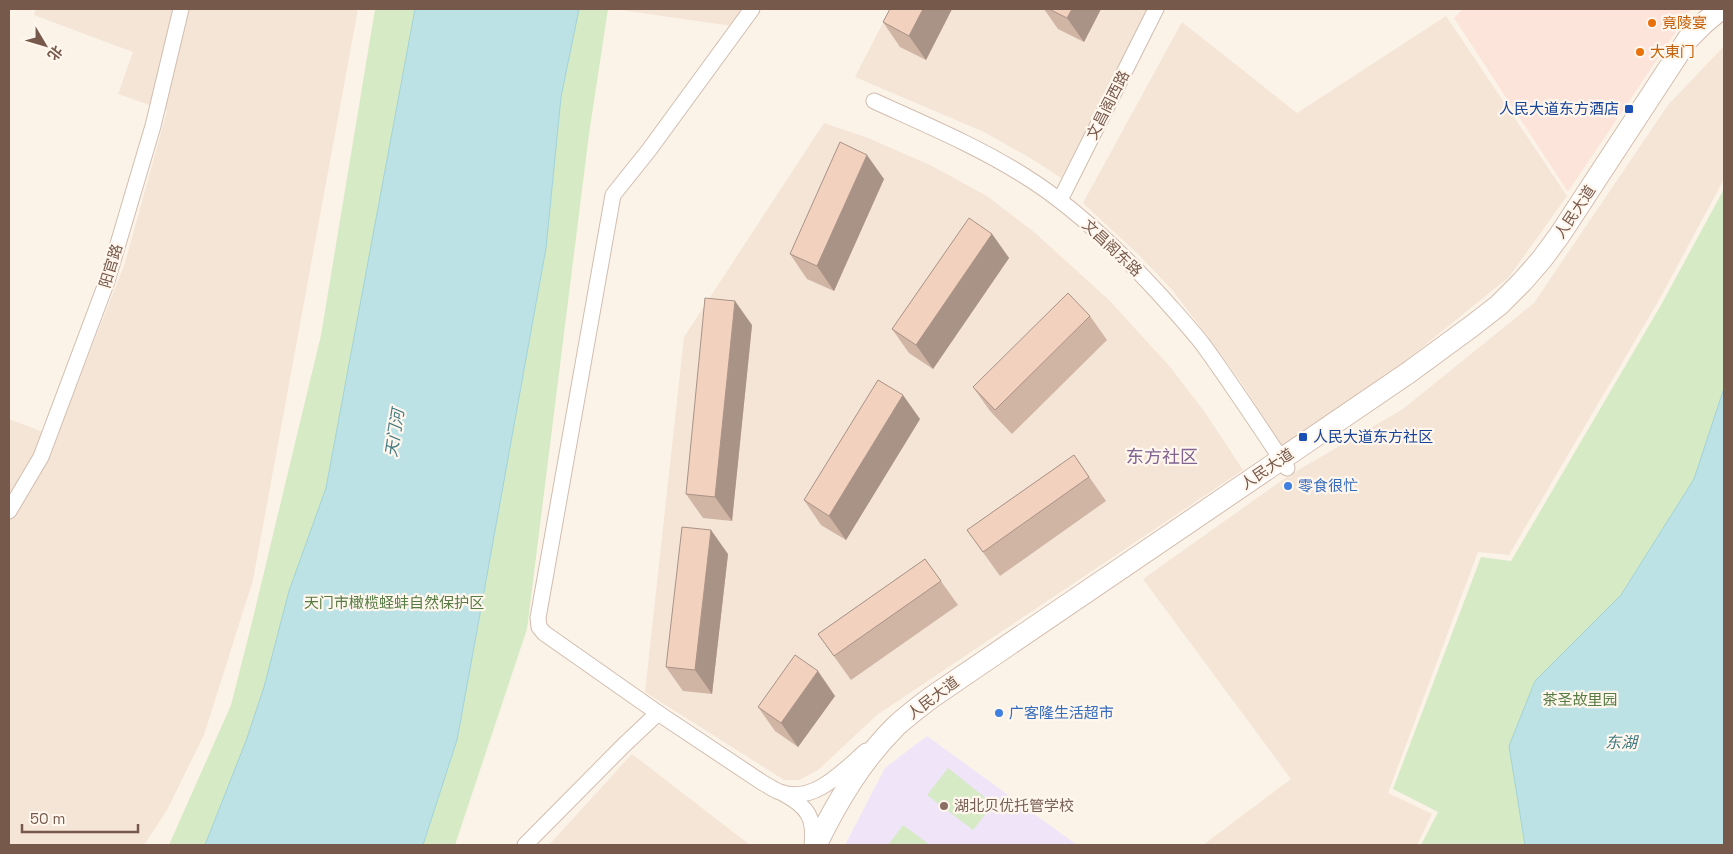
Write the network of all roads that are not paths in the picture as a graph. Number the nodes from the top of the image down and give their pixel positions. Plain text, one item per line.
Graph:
1 (181, 9) edge
2 (752, 9) edge
3 (1156, 9) edge
4 (1721, 9) edge
5 (1724, 13) edge
6 (1724, 19) edge
7 (874, 101) dead end
8 (1060, 200) junction
9 (1284, 464) junction
10 (9, 511) edge
11 (658, 713) junction
12 (896, 726) junction
13 (780, 792) junction
14 (525, 845) edge
15 (812, 845) edge
16 (816, 845) edge
17 (827, 845) edge

1 - 10 street, 阳官路
2 - 11 street
3 - 8 street, 文昌阁西路
4 - 5 street
4 - 9 main road, 人民大道
6 - 9 main road, 人民大道
7 - 8 street, 文昌阁东路
8 - 9 street, 文昌阁东路
9 - 12 main road, 人民大道
9 - 17 main road, 人民大道
11 - 13 street
11 - 14 street
12 - 13 street
12 - 16 main road, 人民大道
13 - 15 street

